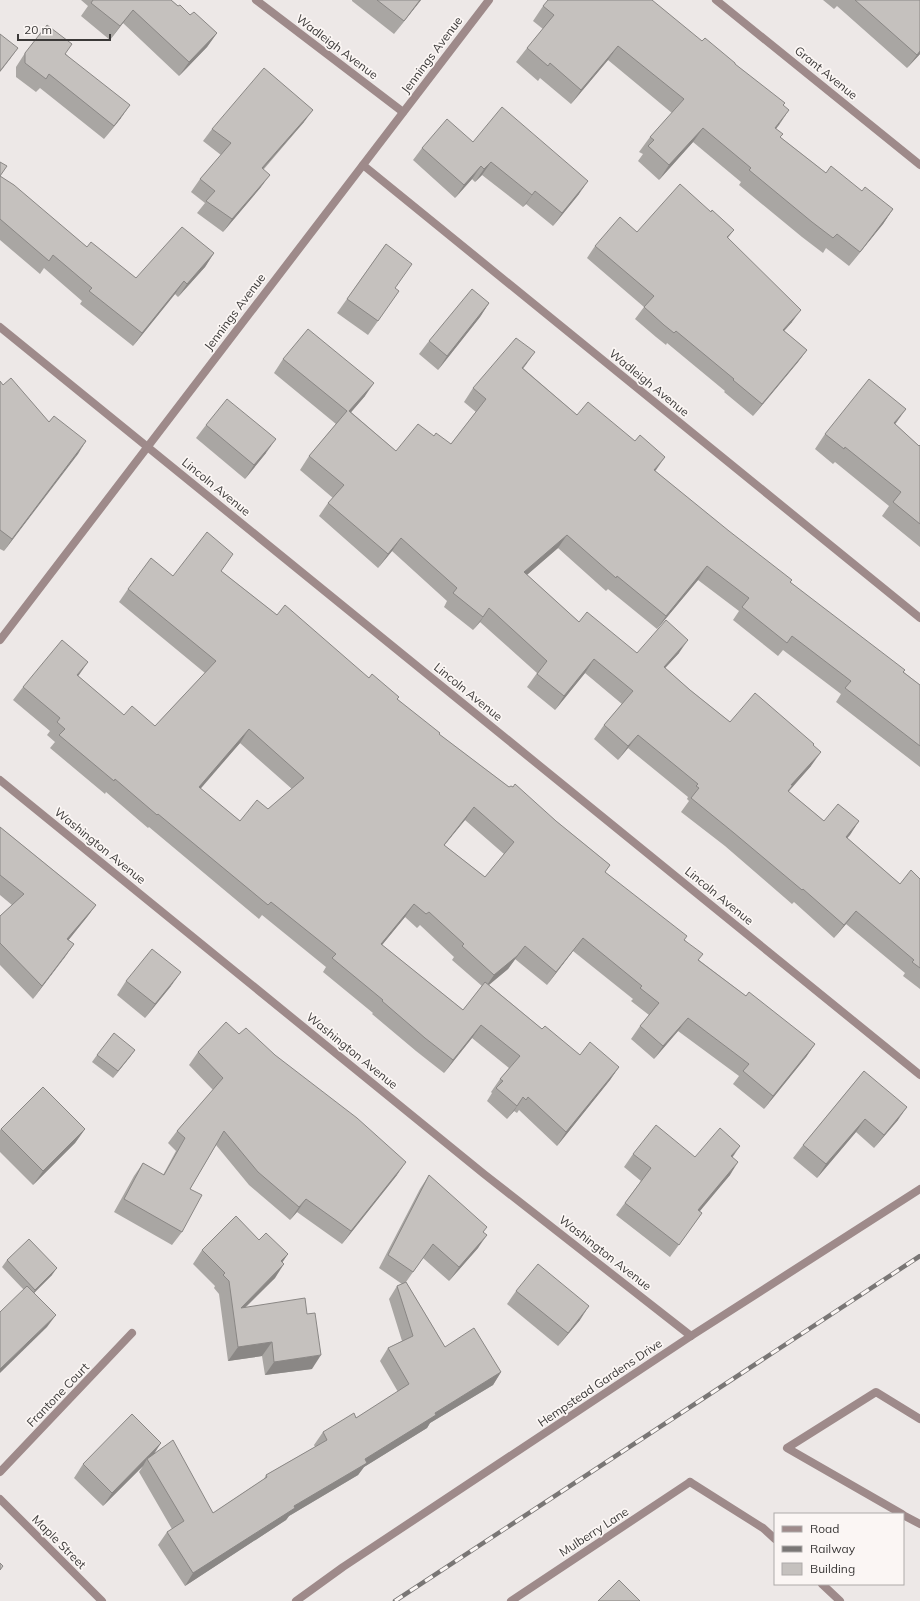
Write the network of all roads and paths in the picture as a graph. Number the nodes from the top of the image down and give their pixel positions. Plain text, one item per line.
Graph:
1 (256, 0) edge
2 (489, 0) edge
3 (716, 0) edge
4 (403, 112) junction
5 (363, 165) junction
6 (920, 165) edge
7 (0, 327) edge
8 (147, 447) junction
9 (920, 618) edge
10 (0, 640) edge
11 (0, 780) edge
12 (920, 1075) edge
13 (920, 1189) edge
14 (132, 1333) dead end
15 (691, 1336) junction
16 (920, 1419) edge
17 (0, 1472) edge
18 (0, 1499) edge
19 (900, 1513) edge
20 (904, 1515) edge
21 (920, 1524) edge
22 (774, 1538) edge
23 (823, 1585) edge
24 (102, 1601) edge
25 (296, 1601) edge
26 (511, 1601) edge
27 (840, 1601) edge

1 - 4 street, Wadleigh Avenue
2 - 4 street, Jennings Avenue
3 - 6 street, Grant Avenue
4 - 5 street, Jennings Avenue
5 - 8 street, Jennings Avenue
5 - 9 street, Wadleigh Avenue
7 - 8 street, Lincoln Avenue
8 - 10 street, Jennings Avenue
8 - 12 street, Lincoln Avenue
11 - 15 street, Washington Avenue
13 - 15 street, Hempstead Gardens Drive
14 - 17 street, Frantone Court
15 - 25 street, Hempstead Gardens Drive
16 - 19 street
18 - 24 street, Maple Street
20 - 21 street
22 - 26 street, Mulberry Lane
23 - 27 street

